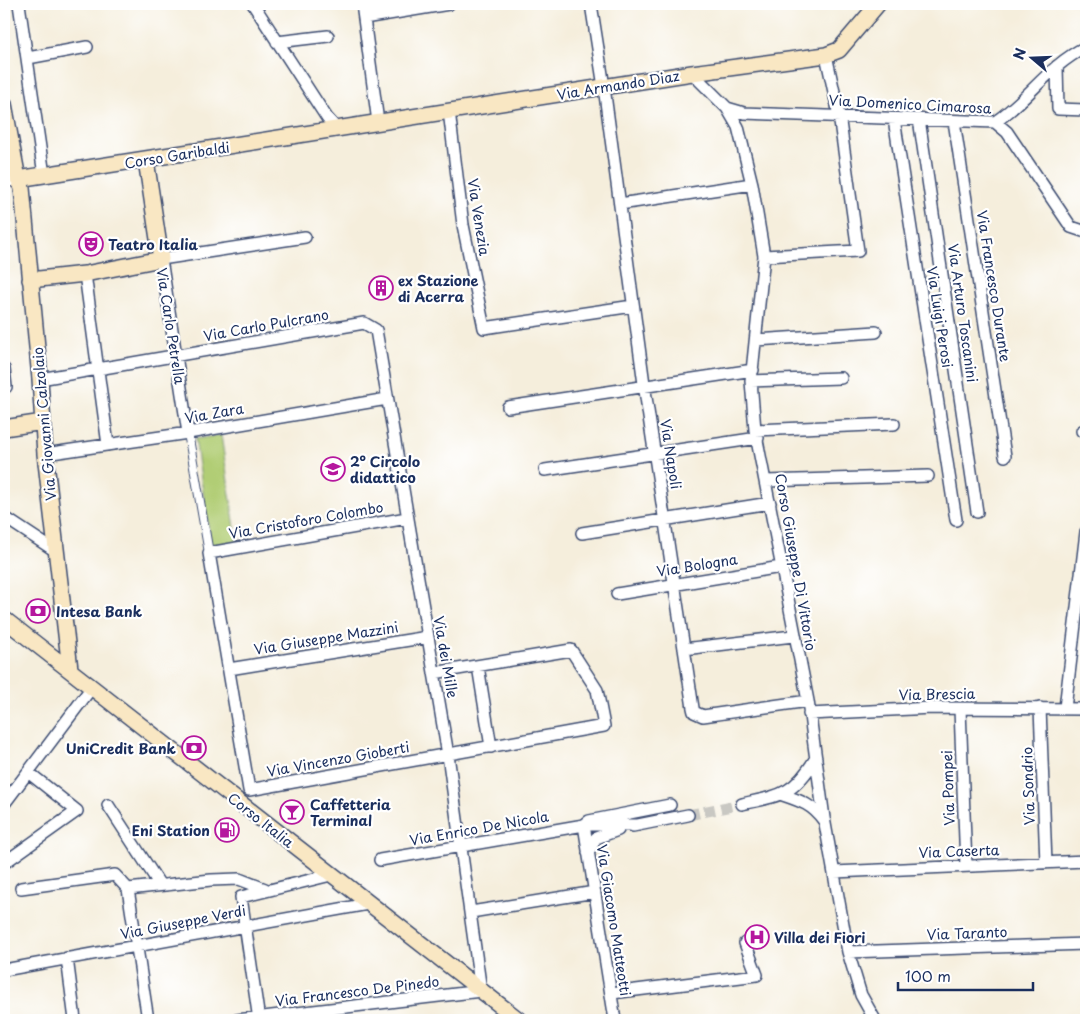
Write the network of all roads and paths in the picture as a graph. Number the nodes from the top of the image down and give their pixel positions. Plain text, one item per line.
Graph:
1 (18, 4) edge
2 (253, 4) edge
3 (362, 4) edge
4 (449, 4) edge
5 (591, 4) edge
6 (878, 4) edge
7 (364, 18) junction
8 (328, 36) dead end
9 (277, 42) junction
10 (87, 47) dead end
11 (1086, 47) edge
12 (826, 55) junction
13 (28, 58) junction
14 (1057, 66) junction
15 (692, 73) junction
16 (604, 87) junction
17 (4, 104) edge
18 (727, 108) junction
19 (1086, 110) edge
20 (448, 112) junction
21 (839, 114) junction
22 (894, 119) junction
23 (919, 120) junction
24 (954, 121) junction
25 (378, 122) junction
26 (994, 122) junction
27 (337, 129) junction
28 (146, 160) junction
29 (44, 175) junction
30 (11, 181) edge
31 (752, 184) junction
32 (620, 204) junction
33 (1086, 232) edge
34 (306, 237) dead end
35 (764, 256) junction
36 (161, 259) junction
37 (85, 274) junction
38 (30, 280) junction
39 (633, 306) junction
40 (376, 330) joint
41 (876, 332) dead end
42 (756, 340) junction
43 (176, 356) junction
44 (4, 369) edge
45 (98, 369) junction
46 (752, 376) junction
47 (842, 378) dead end
48 (40, 379) junction
49 (644, 384) junction
50 (5, 387) edge
51 (388, 399) junction
52 (508, 407) dead end
53 (43, 422) junction
54 (894, 424) dead end
55 (4, 428) edge
56 (188, 434) junction
57 (756, 434) junction
58 (108, 445) junction
59 (656, 452) junction
60 (45, 454) junction
61 (1005, 456) dead end
62 (545, 470) dead end
63 (928, 476) dead end
64 (766, 481) junction
65 (770, 503) junction
66 (977, 512) dead end
67 (4, 517) edge
68 (407, 518) junction
69 (665, 519) junction
70 (956, 520) dead end
71 (582, 532) dead end
72 (1086, 532) edge
73 (57, 552) junction
74 (209, 553) junction
75 (781, 567) junction
76 (674, 583) junction
77 (617, 594) dead end
78 (4, 619) edge
79 (794, 636) junction
80 (428, 637) junction
81 (684, 649) junction
82 (478, 666) junction
83 (70, 669) junction
84 (229, 669) junction
85 (434, 673) junction
86 (92, 687) junction
87 (808, 701) junction
88 (1040, 708) junction
89 (1065, 708) junction
90 (960, 709) junction
91 (1086, 709) edge
92 (810, 714) junction
93 (491, 747) junction
94 (448, 755) junction
95 (816, 758) junction
96 (28, 772) junction
97 (249, 790) junction
98 (783, 795) junction
99 (4, 804) edge
100 (108, 804) dead end
101 (742, 804) tunnel mouth
102 (242, 805) junction
103 (670, 805) dead end
104 (688, 815) tunnel mouth
105 (825, 822) junction
106 (584, 825) junction
107 (639, 825) junction
108 (462, 846) junction
109 (588, 853) junction
110 (380, 860) dead end
111 (1086, 861) edge
112 (1046, 862) junction
113 (4, 863) edge
114 (966, 866) junction
115 (834, 872) junction
116 (331, 875) junction
117 (160, 885) junction
118 (21, 888) dead end
119 (128, 889) junction
120 (265, 889) junction
121 (595, 892) junction
122 (368, 904) junction
123 (471, 912) junction
124 (246, 925) junction
125 (745, 943) dead end
126 (1086, 944) edge
127 (138, 946) junction
128 (848, 952) junction
129 (67, 958) junction
130 (4, 970) edge
131 (481, 991) junction
132 (612, 993) junction
133 (259, 1019) edge
134 (75, 1020) edge
135 (148, 1020) edge
136 (237, 1020) edge
137 (519, 1020) edge
138 (615, 1020) edge
139 (874, 1020) edge

1 - 13 street
2 - 9 street
3 - 7 street
4 - 7 street
5 - 16 street, Via Napoli
6 - 12 main road, Via Armando Diaz
7 - 25 street
8 - 9 street
9 - 27 street
10 - 13 street
11 - 14 street
12 - 15 main road, Via Armando Diaz
12 - 21 street
13 - 29 street
14 - 19 street
14 - 26 street
15 - 16 main road, Via Armando Diaz
15 - 18 street
16 - 20 main road, Via Armando Diaz
16 - 32 street, Via Napoli
17 - 30 main road, Via Giovanni Calzolaio
18 - 21 street, Via Domenico Cimarosa
18 - 31 street, Corso Giuseppe Di Vittorio
20 - 25 main road, Via Armando Diaz
20 - 39 street, Via Venezia
21 - 22 street, Via Domenico Cimarosa
21 - 35 street
22 - 23 street, Via Domenico Cimarosa
22 - 70 street, Via Luigi Perosi
23 - 24 street, Via Domenico Cimarosa
23 - 66 street, Via Arturo Toscanini
24 - 26 street, Via Domenico Cimarosa
24 - 61 street, Via Francesco Durante
25 - 27 main road, Via Armando Diaz
26 - 33 street, Via Domenico Cimarosa
27 - 28 main road, Corso Garibaldi
28 - 29 main road, Corso Garibaldi
28 - 36 main road, Via Carlo Petrella
29 - 30 main road, Corso Garibaldi
30 - 38 main road, Via Giovanni Calzolaio
31 - 32 street
31 - 35 street, Corso Giuseppe Di Vittorio
32 - 39 street, Via Napoli
34 - 36 street
35 - 42 street, Corso Giuseppe Di Vittorio
36 - 37 main road
36 - 43 street, Via Carlo Petrella
37 - 38 main road
37 - 45 street
38 - 48 main road, Via Giovanni Calzolaio
39 - 49 street, Via Napoli
40 - 43 street, Via Carlo Pulcrano
40 - 51 street, Via dei Mille
41 - 42 street
42 - 46 street, Corso Giuseppe Di Vittorio
43 - 45 street, Via Carlo Pulcrano
43 - 56 street, Via Carlo Petrella
44 - 50 street
45 - 48 street, Via Carlo Pulcrano
45 - 58 street
46 - 47 street
46 - 49 street
46 - 57 street, Corso Giuseppe Di Vittorio
48 - 53 main road, Via Giovanni Calzolaio
49 - 52 street
49 - 59 street, Via Napoli
51 - 56 street, Via Zara
51 - 68 street, Via dei Mille
53 - 55 main road
53 - 60 main road, Via Giovanni Calzolaio
54 - 57 street
56 - 58 street, Via Zara
56 - 74 street
57 - 59 street
57 - 64 street, Corso Giuseppe Di Vittorio
58 - 60 street, Via Zara
59 - 62 street
59 - 69 street, Via Napoli
60 - 73 main road, Via Giovanni Calzolaio
63 - 64 street
64 - 65 street, Corso Giuseppe Di Vittorio
65 - 69 street
65 - 75 street, Corso Giuseppe Di Vittorio
67 - 73 street
68 - 74 street, Via Cristoforo Colombo
68 - 80 street, Via dei Mille
69 - 71 street
69 - 76 street, Via Napoli
72 - 89 street
73 - 83 main road, Via Giovanni Calzolaio
74 - 84 street
75 - 76 street, Via Bologna
75 - 79 street, Corso Giuseppe Di Vittorio
76 - 77 street, Via Bologna
76 - 81 street, Via Napoli
78 - 83 main road, Corso Italia
79 - 81 street
79 - 87 street, Corso Giuseppe Di Vittorio
80 - 84 street, Via Giuseppe Mazzini
80 - 85 street, Via dei Mille
81 - 87 street, Via Napoli
82 - 85 street
82 - 93 street
82 - 93 street, Via Vincenzo Gioberti
83 - 86 main road, Corso Italia
84 - 97 street
85 - 94 street, Via dei Mille
86 - 96 street
86 - 102 main road, Corso Italia
87 - 92 street, Corso Giuseppe Di Vittorio
88 - 89 street, Via Brescia
88 - 90 street, Via Brescia
88 - 112 street, Via Sondrio
89 - 91 street, Via Brescia
90 - 92 street, Via Brescia
90 - 114 street, Via Pompei
92 - 95 street, Corso Giuseppe Di Vittorio
93 - 94 street, Via Vincenzo Gioberti
94 - 97 street, Via Vincenzo Gioberti
94 - 108 street, Via dei Mille
95 - 98 street
95 - 105 street, Corso Giuseppe Di Vittorio
96 - 99 street
96 - 113 street
97 - 102 street
98 - 101 street
98 - 105 street
100 - 117 street
102 - 116 main road, Corso Italia
103 - 106 street, Via Enrico De Nicola
104 - 107 street
105 - 115 street, Corso Giuseppe Di Vittorio
106 - 107 street, Via Enrico De Nicola
106 - 108 street, Via Enrico De Nicola
106 - 109 street, Via Giacomo Matteotti
107 - 109 street
108 - 110 street, Via Enrico De Nicola
108 - 123 street, Via dei Mille
109 - 121 street, Via Giacomo Matteotti
111 - 112 street, Via Caserta
112 - 114 street, Via Caserta
114 - 115 street, Via Caserta
115 - 128 street, Corso Giuseppe Di Vittorio
116 - 120 street
116 - 122 main road, Corso Italia
117 - 119 street
117 - 120 street
118 - 119 street
119 - 127 street
120 - 124 street
121 - 123 street
121 - 132 street, Via Giacomo Matteotti
122 - 124 street, Via Giuseppe Verdi
122 - 131 main road, Corso Italia
123 - 131 street, Via dei Mille
124 - 127 street, Via Giuseppe Verdi
124 - 133 street
125 - 132 street
126 - 128 street, Via Taranto
127 - 129 street, Via Giuseppe Verdi
127 - 135 street
128 - 139 street, Corso Giuseppe Di Vittorio
129 - 130 street, Via Giuseppe Verdi
129 - 134 street
131 - 133 street, Via Francesco De Pinedo
131 - 137 main road, Corso Italia
132 - 138 street, Via Giacomo Matteotti
133 - 136 street, Via Francesco De Pinedo

